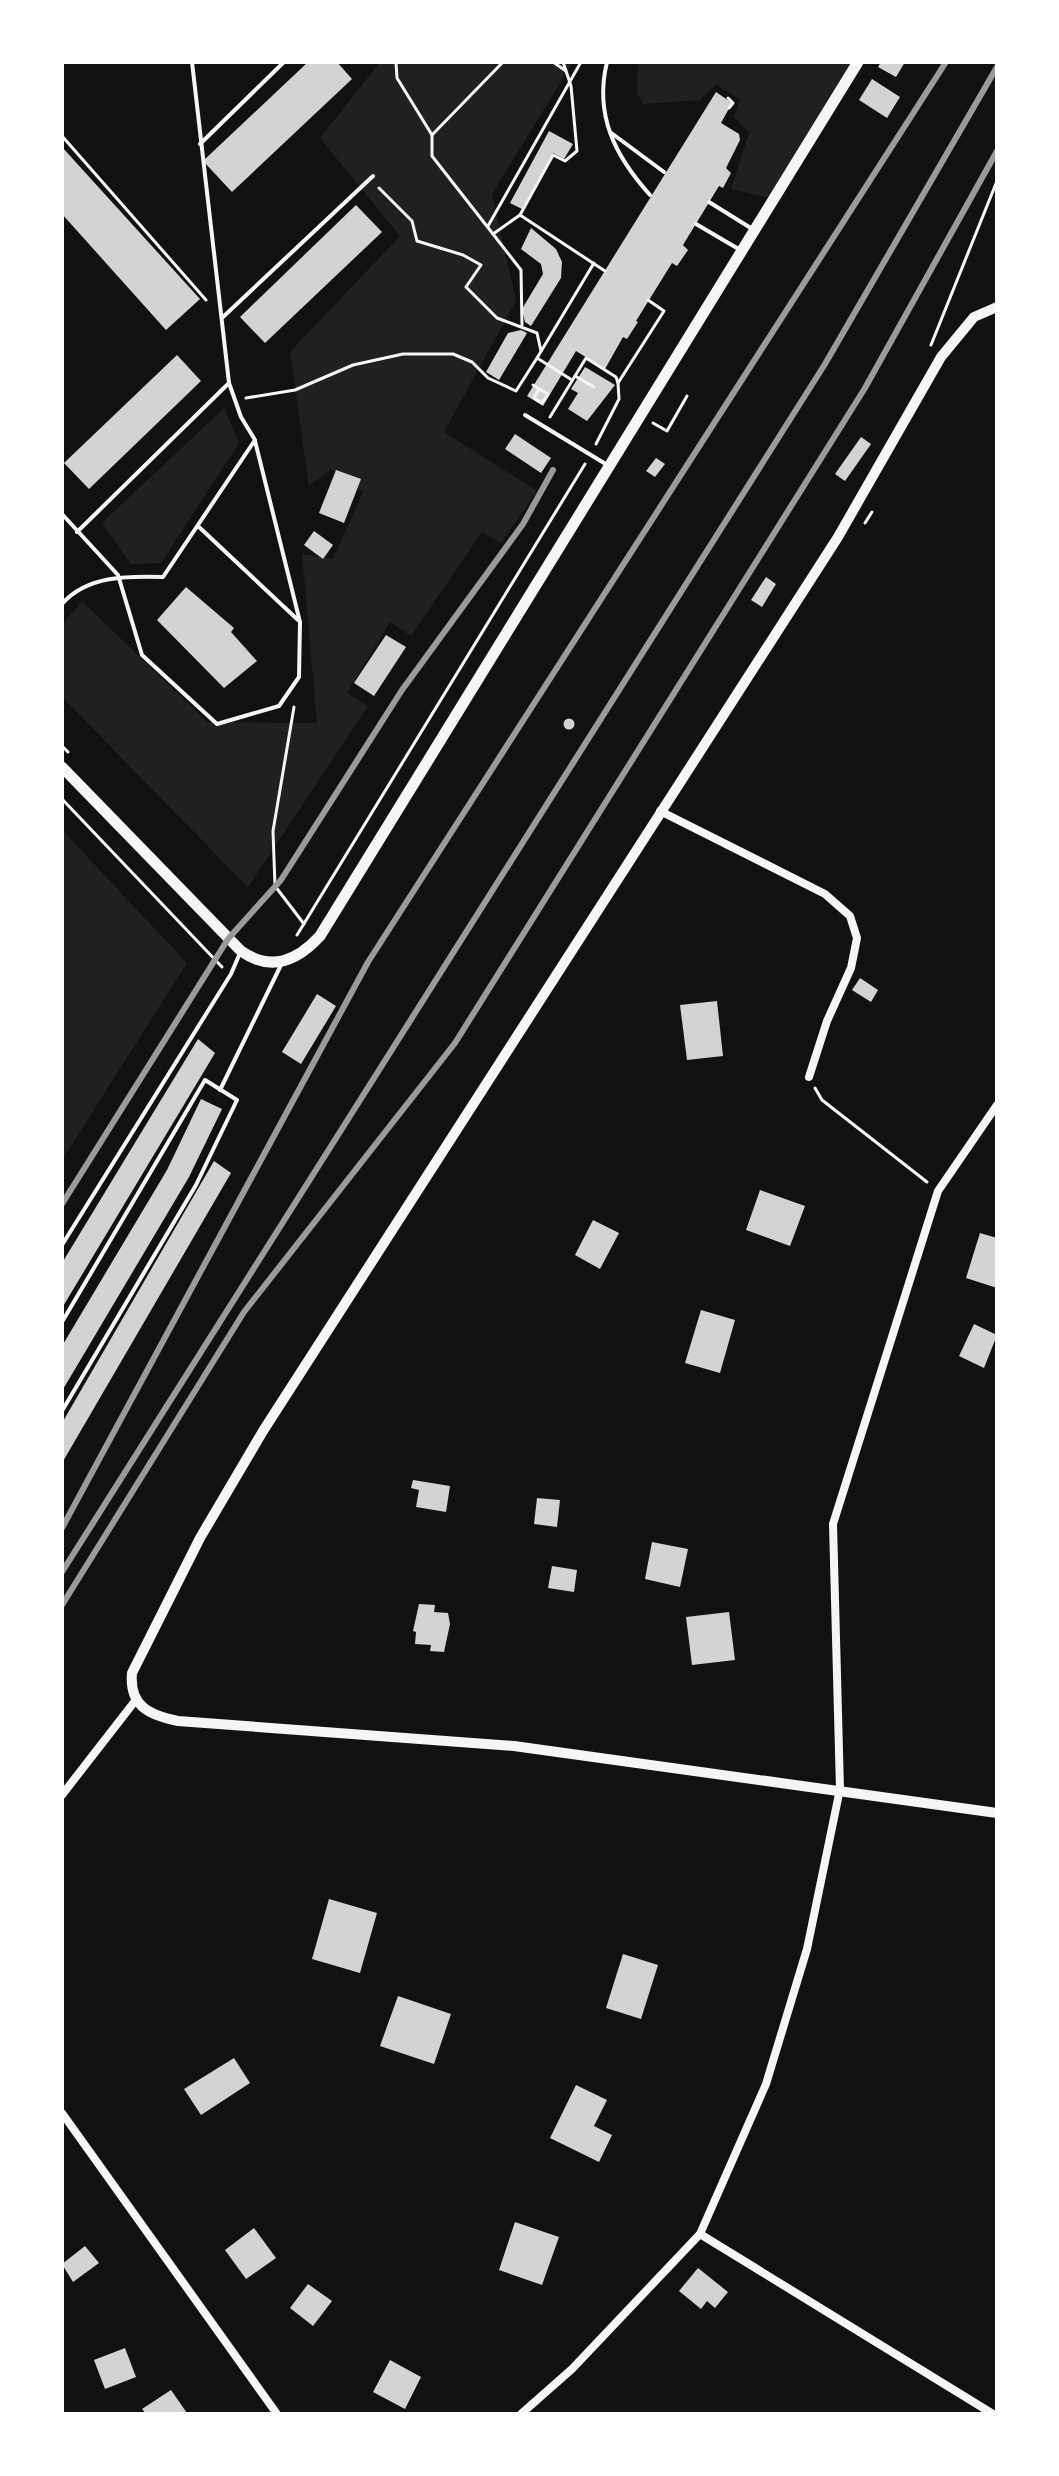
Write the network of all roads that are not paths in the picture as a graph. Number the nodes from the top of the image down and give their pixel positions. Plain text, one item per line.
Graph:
1 (192, 62) edge
2 (284, 62) edge
3 (607, 62) edge
4 (858, 62) edge
5 (608, 131) junction
6 (199, 144) junction
7 (664, 172) dead end
8 (372, 177) road end
9 (650, 195) dead end
10 (709, 202) dead end
11 (696, 224) dead end
12 (755, 231) junction
13 (742, 251) junction
14 (997, 307) edge
15 (222, 318) junction
16 (229, 383) junction
17 (525, 415) dead end
18 (255, 440) junction
19 (611, 467) junction
20 (62, 514) edge
21 (199, 527) junction
22 (77, 532) junction
23 (118, 575) junction
24 (62, 604) edge
25 (300, 622) junction
26 (62, 767) edge
27 (660, 811) junction
28 (241, 951) junction
29 (282, 963) junction
30 (809, 1077) road end
31 (220, 1090) junction
32 (997, 1105) edge
33 (62, 1245) edge
34 (62, 1322) edge
35 (62, 1411) edge
36 (135, 1701) junction
37 (840, 1789) junction
38 (62, 1795) edge
39 (997, 1813) edge
40 (62, 2113) edge
41 (700, 2234) junction
42 (277, 2414) edge
43 (521, 2414) edge
44 (993, 2414) edge

1 - 6 lane
2 - 6 lane
3 - 5 lane
4 - 12 main road
5 - 7 lane
5 - 9 lane
6 - 15 lane
8 - 15 lane
10 - 12 lane
11 - 13 lane
12 - 13 main road
13 - 19 main road
14 - 27 street
15 - 16 lane
16 - 18 lane
16 - 22 lane
17 - 19 lane
18 - 21 lane
18 - 25 lane
19 - 29 main road
20 - 22 lane
21 - 23 lane
21 - 25 lane
22 - 23 lane
23 - 24 lane
23 - 25 lane
26 - 28 main road
27 - 30 street
27 - 36 street
28 - 29 main road
28 - 33 lane
29 - 31 lane
31 - 34 lane
31 - 35 lane
32 - 37 street
36 - 37 street
36 - 38 street
37 - 39 street
37 - 41 street
40 - 42 street
41 - 43 street
41 - 44 street

